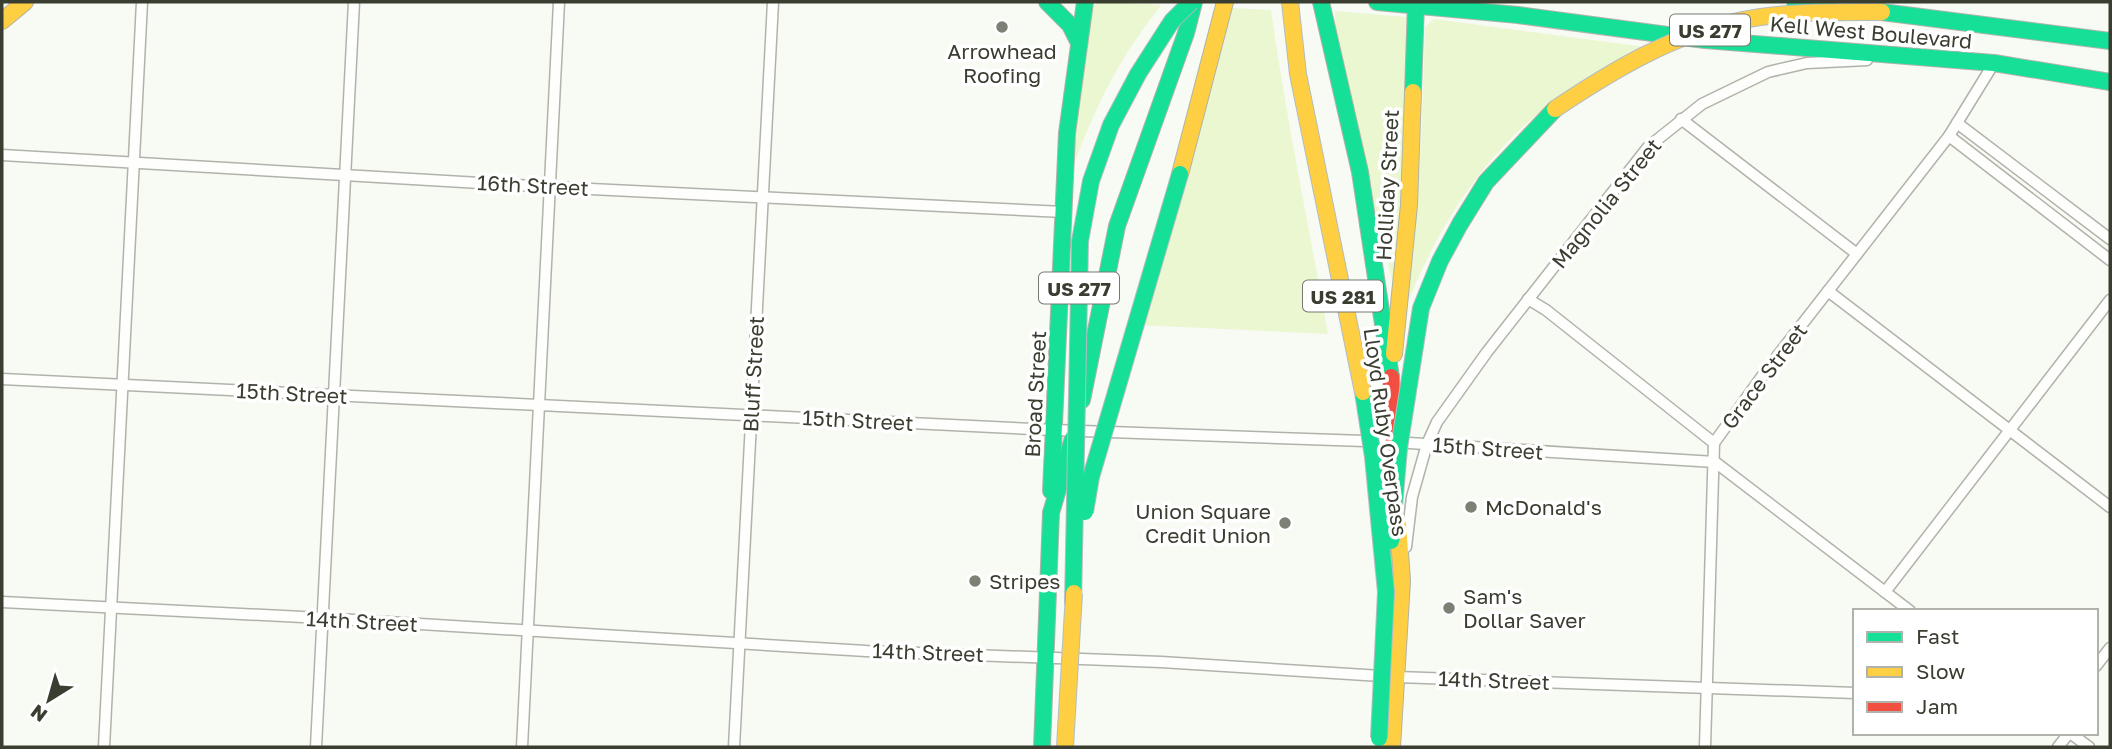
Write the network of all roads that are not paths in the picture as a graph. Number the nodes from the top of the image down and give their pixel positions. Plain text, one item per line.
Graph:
1 (24, 2) edge
2 (142, 2) edge
3 (354, 2) edge
4 (559, 2) edge
5 (773, 2) edge
6 (1047, 2) edge
7 (1085, 2) edge
8 (1193, 2) edge
9 (1225, 2) edge
10 (1290, 2) edge
11 (1321, 2) edge
12 (1377, 2) edge
13 (1483, 2) edge
14 (1795, 2) edge
15 (1416, 3) edge
16 (1882, 12) junction
17 (1518, 15) junction
18 (2, 21) edge
19 (1078, 41) junction
20 (2110, 41) edge
21 (1994, 63) junction
22 (2110, 82) edge
23 (1681, 118) junction
24 (1957, 123) junction
25 (1949, 136) junction
26 (2, 155) edge
27 (133, 163) junction
28 (343, 173) junction
29 (550, 187) junction
30 (762, 197) junction
31 (1064, 212) junction
32 (2110, 239) edge
33 (1857, 254) junction
34 (2110, 260) edge
35 (1828, 292) junction
36 (1528, 299) junction
37 (2110, 300) edge
38 (1391, 377) junction
39 (2, 379) edge
40 (122, 384) junction
41 (333, 395) junction
42 (539, 406) junction
43 (750, 415) junction
44 (2010, 429) junction
45 (1054, 430) junction
46 (1075, 431) junction
47 (1394, 442) junction
48 (1714, 443) junction
49 (1427, 444) junction
50 (1715, 462) junction
51 (2110, 507) edge
52 (1051, 513) junction
53 (1402, 581) junction
54 (1386, 592) junction
55 (1885, 592) junction
56 (2, 602) edge
57 (1073, 604) junction
58 (112, 607) junction
59 (1907, 609) edge
60 (322, 618) junction
61 (528, 630) junction
62 (739, 643) junction
63 (2110, 648) edge
64 (1046, 657) junction
65 (2098, 663) edge
66 (1396, 677) junction
67 (1708, 687) junction
68 (1853, 694) edge
69 (2073, 735) edge
70 (104, 747) edge
71 (316, 747) edge
72 (522, 747) edge
73 (733, 747) edge
74 (1042, 747) edge
75 (1065, 747) edge
76 (1378, 747) edge
77 (1392, 747) edge
78 (1705, 747) edge
79 (2089, 747) edge

1 - 18 main road
2 - 27 street
3 - 28 street
4 - 29 street
5 - 30 street, Bluff Street
6 - 19 main road
7 - 19 main road, Broad Street
8 - 46 main road
8 - 57 main road, US 277, bridge
9 - 57 main road, bridge
10 - 54 main road, Lloyd Ruby Overpass / US 281, bridge
11 - 38 main road
12 - 15 main road, Kell West Boulevard
13 - 17 main road
14 - 16 main road, bridge
15 - 17 main road, Kell West Boulevard
15 - 38 main road, Holliday Street
16 - 20 main road
16 - 54 main road, US 277, bridge
17 - 21 main road, Kell West Boulevard
19 - 31 main road, Broad Street
21 - 22 main road, Kell West Boulevard
21 - 23 street, Magnolia Street
21 - 24 street, Grace Street
23 - 33 street
23 - 36 street, Magnolia Street
24 - 25 street, Grace Street
24 - 32 street
25 - 33 street, Grace Street
25 - 34 street
26 - 27 street, 16th Street
27 - 28 street, 16th Street
27 - 40 street
28 - 29 street, 16th Street
28 - 41 street
29 - 30 street, 16th Street
29 - 42 street
30 - 31 street, 16th Street
30 - 43 street, Bluff Street
31 - 45 main road, Broad Street
33 - 35 street, Grace Street
35 - 44 street
35 - 48 street, Grace Street
36 - 48 street
36 - 49 street, Magnolia Street
37 - 44 street
38 - 47 main road, Holliday Street
39 - 40 street, 15th Street
40 - 41 street, 15th Street
40 - 58 street
41 - 42 street, 15th Street
41 - 60 street
42 - 43 street, 15th Street
42 - 61 street
43 - 45 street, 15th Street
43 - 62 street, Bluff Street
44 - 51 street
44 - 55 street
45 - 46 street, 15th Street
45 - 52 main road, Broad Street
46 - 47 street, 15th Street
46 - 52 main road
47 - 49 street, 15th Street
47 - 53 main road, Holliday Street
48 - 50 street, Grace Street
49 - 50 street, 15th Street
49 - 53 street, Magnolia Street
50 - 55 street
50 - 67 street, Grace Street
52 - 64 main road, Broad Street
53 - 66 main road, Holliday Street
54 - 76 main road, Lloyd Ruby Overpass / US 277, bridge
55 - 59 street
56 - 58 street, 14th Street
57 - 75 main road, US 277, bridge
58 - 60 street, 14th Street
58 - 70 street
60 - 61 street, 14th Street
60 - 71 street
61 - 62 street, 14th Street
61 - 72 street
62 - 64 street, 14th Street
62 - 73 street, Bluff Street
63 - 65 street
64 - 66 street, 14th Street
64 - 74 main road, Broad Street
66 - 67 street, 14th Street
66 - 77 main road, Holliday Street
67 - 68 street, 14th Street
67 - 78 street, Grace Street
69 - 79 street

